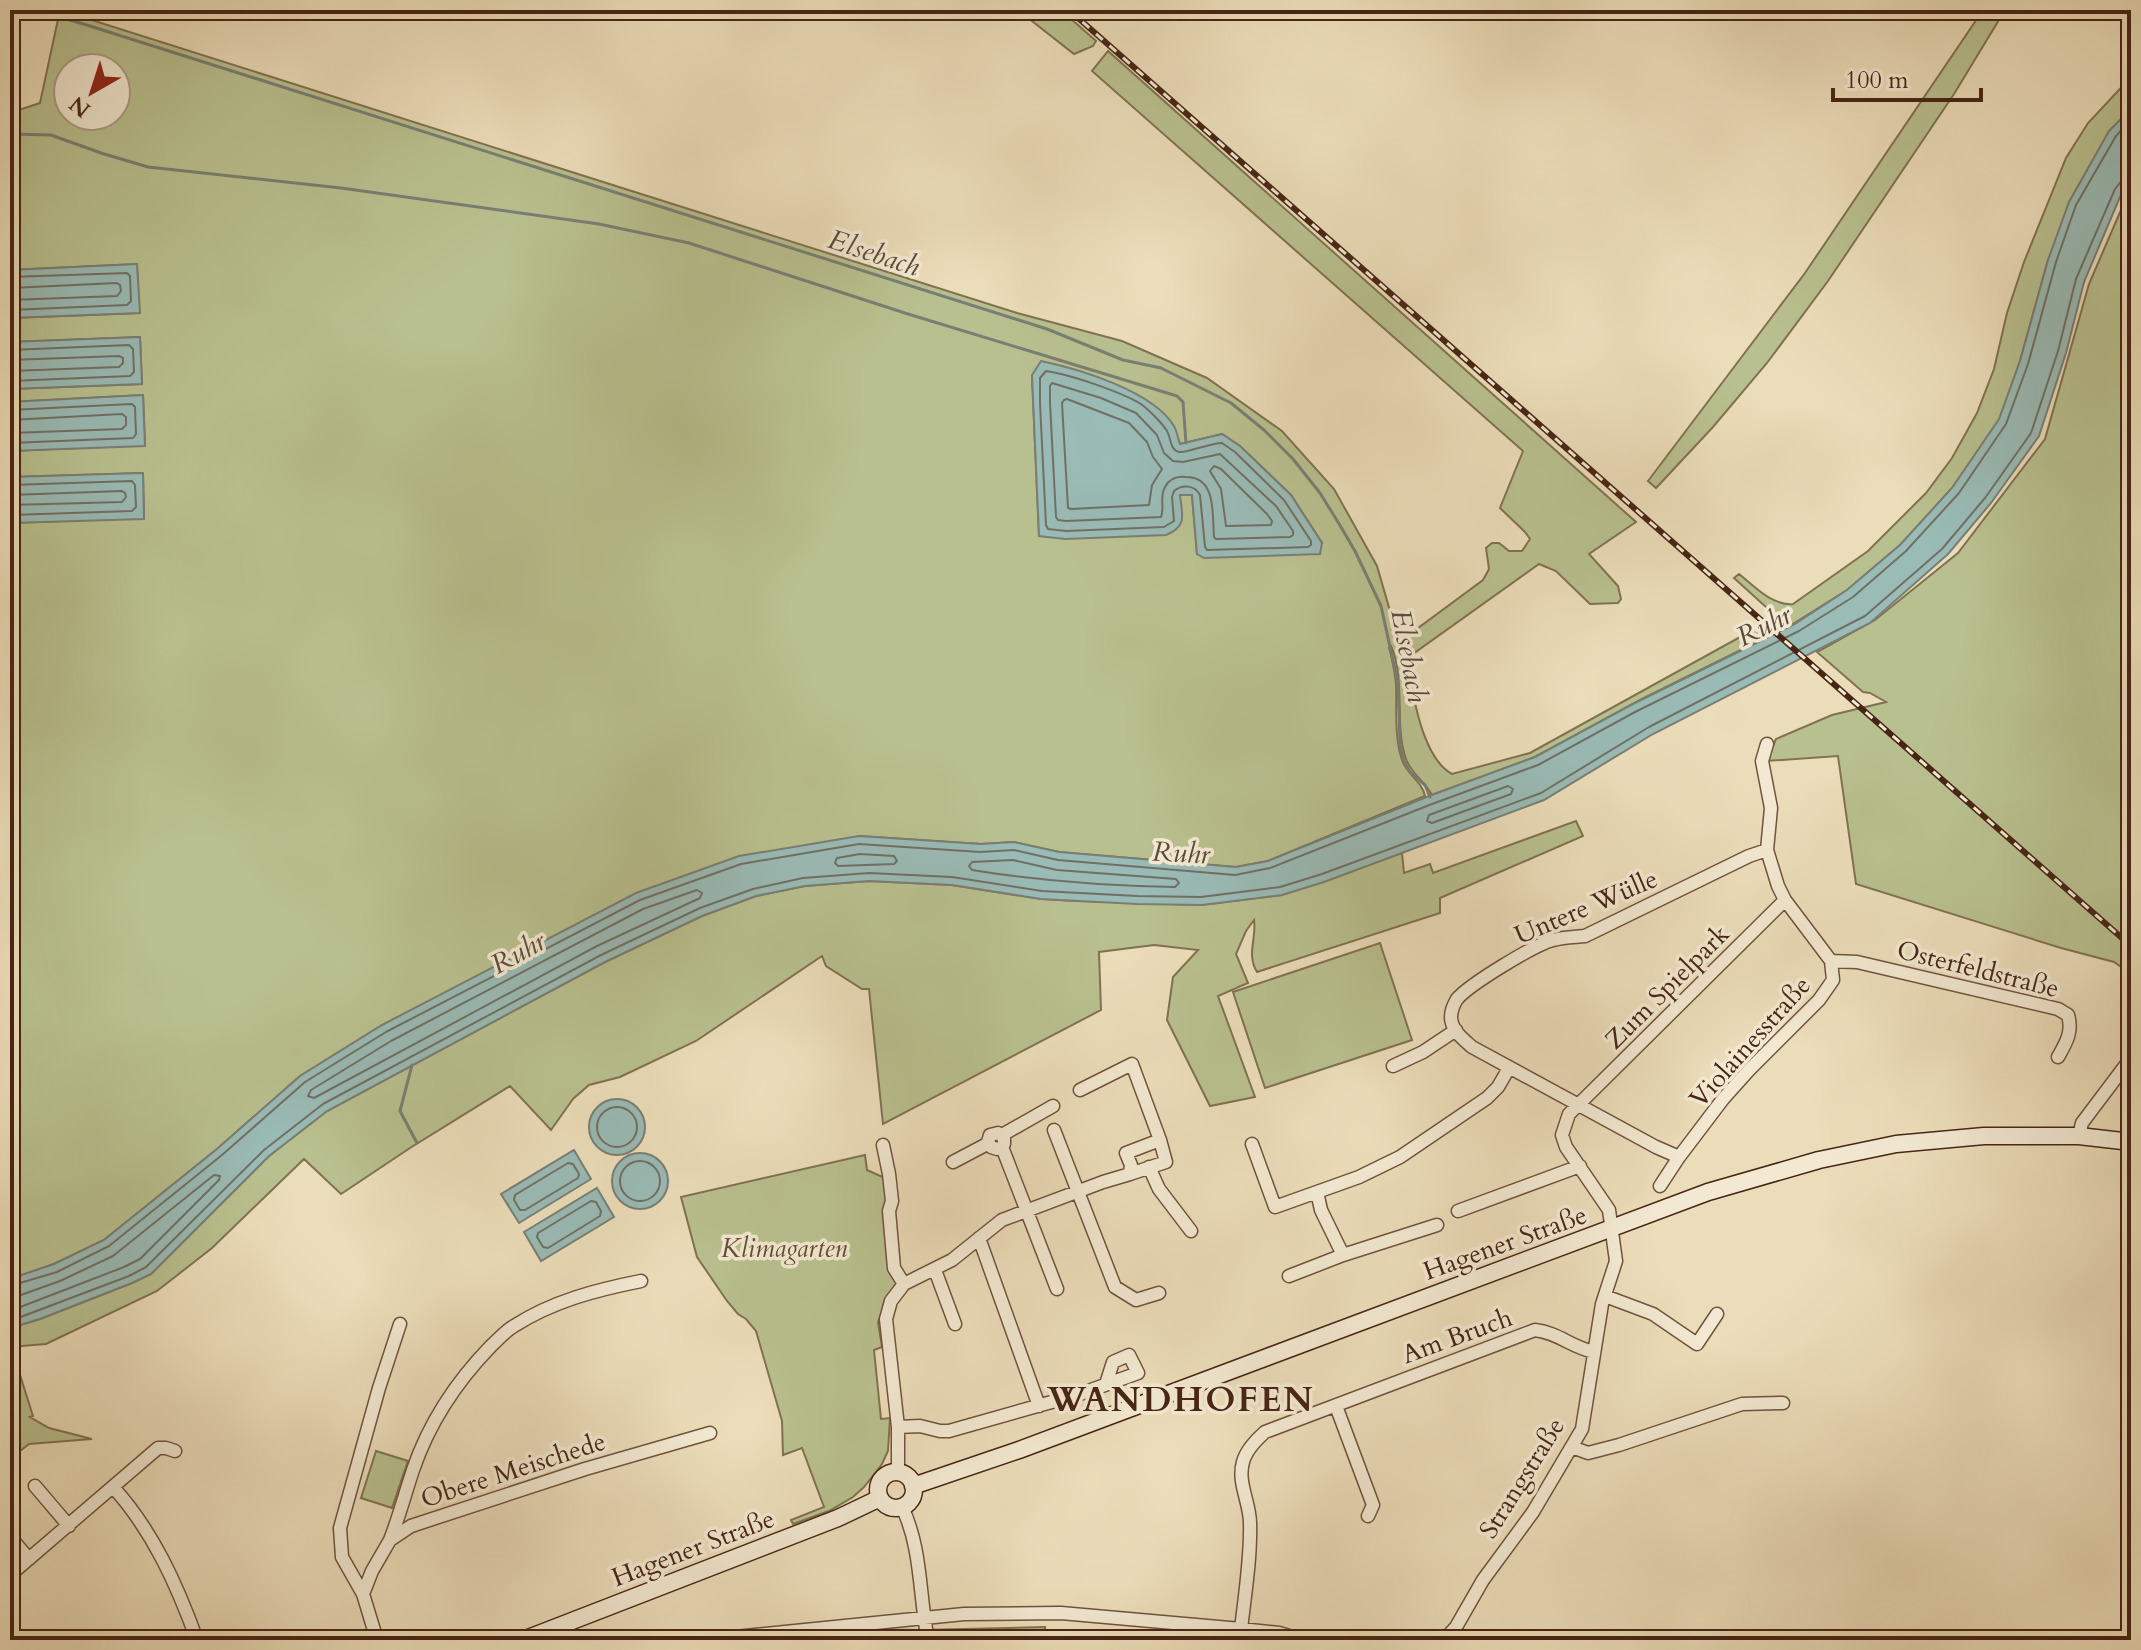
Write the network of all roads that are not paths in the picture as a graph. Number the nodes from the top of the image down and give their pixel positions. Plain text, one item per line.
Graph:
1 (1767, 744) dead end
2 (1767, 850) junction
3 (1785, 900) junction
4 (1831, 961) junction
5 (1456, 1030) junction
6 (2058, 1057) dead end
7 (2131, 1058) edge
8 (1393, 1066) dead end
9 (1509, 1068) junction
10 (1080, 1090) dead end
11 (1053, 1106) dead end
12 (1579, 1106) junction
13 (1054, 1130) dead end
14 (2079, 1136) junction
15 (1160, 1140) junction
16 (1002, 1141) junction
17 (2131, 1142) edge
18 (1252, 1144) dead end
19 (883, 1145) dead end
20 (1679, 1157) junction
21 (953, 1162) dead end
22 (1580, 1166) junction
23 (1149, 1167) junction
24 (1130, 1174) junction
25 (1660, 1186) dead end
26 (1317, 1192) junction
27 (1077, 1193) junction
28 (1026, 1210) junction
29 (1458, 1211) dead end
30 (1437, 1225) dead end
31 (1613, 1229) junction
32 (1191, 1231) dead end
33 (979, 1238) junction
34 (1343, 1255) junction
35 (935, 1270) junction
36 (1289, 1276) dead end
37 (641, 1281) dead end
38 (904, 1284) junction
39 (1057, 1289) dead end
40 (1159, 1293) dead end
41 (1605, 1296) junction
42 (1717, 1314) dead end
43 (400, 1324) dead end
44 (955, 1324) dead end
45 (1594, 1352) junction
46 (1106, 1384) dead end
47 (1783, 1403) dead end
48 (1039, 1406) junction
49 (1336, 1406) junction
50 (898, 1427) junction
51 (710, 1433) dead end
52 (1572, 1447) junction
53 (175, 1451) dead end
54 (898, 1472) junction
55 (35, 1486) dead end
56 (913, 1486) junction
57 (115, 1490) junction
58 (880, 1498) junction
59 (902, 1507) junction
60 (1368, 1516) dead end
61 (69, 1526) junction
62 (10, 1537) edge
63 (390, 1540) junction
64 (29, 1559) junction
65 (10, 1575) edge
66 (363, 1594) junction
67 (923, 1618) junction
68 (1241, 1629) junction
69 (197, 1640) edge
70 (377, 1640) edge
71 (523, 1640) edge
72 (706, 1640) edge
73 (928, 1640) edge
74 (1302, 1640) edge
75 (1444, 1640) edge

1 - 2 street, Violainesstraße
2 - 3 street, Violainesstraße
2 - 5 street, Untere Wülle
3 - 4 street, Violainesstraße
3 - 12 street, Zum Spielpark
4 - 6 street, Osterfeldstraße
4 - 20 street, Violainesstraße
5 - 8 street
5 - 9 street
7 - 14 street
9 - 12 street
9 - 26 street
10 - 15 street
11 - 16 street
12 - 20 street
12 - 22 street
13 - 27 street
14 - 17 main road, Hagener Straße
14 - 31 main road, Hagener Straße
15 - 23 street
15 - 24 street
16 - 21 street
16 - 28 street
18 - 26 street
19 - 38 street
20 - 25 street, Violainesstraße
22 - 29 street
22 - 31 street
23 - 24 street
23 - 32 street
24 - 27 street
26 - 34 street
27 - 28 street
27 - 40 street
28 - 33 street
28 - 39 street
30 - 34 street
31 - 41 street, Strangstraße
31 - 56 main road, Hagener Straße
33 - 35 street
33 - 48 street
34 - 36 street
35 - 38 street
35 - 44 street
37 - 63 street
38 - 50 street
41 - 42 street
41 - 45 street, Strangstraße
43 - 66 street
45 - 49 street, Am Bruch
45 - 52 street, Strangstraße
46 - 48 street
47 - 52 street
48 - 50 street
49 - 60 street
49 - 68 street, Am Bruch
50 - 54 street
51 - 63 street, Obere Meischede
52 - 75 street, Strangstraße
53 - 57 street
54 - 56 main road
54 - 58 main road, Hagener Straße
55 - 61 street
56 - 59 main road
57 - 61 street
57 - 69 street
58 - 59 main road
58 - 71 main road, Hagener Straße
59 - 67 street
61 - 64 street
62 - 64 street
63 - 66 street
64 - 65 street
66 - 70 street
67 - 68 street
67 - 72 street
67 - 73 street
68 - 74 street

